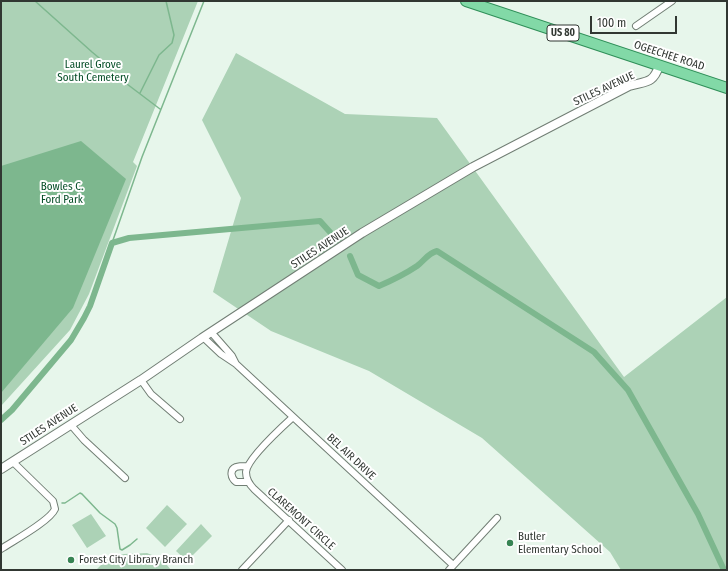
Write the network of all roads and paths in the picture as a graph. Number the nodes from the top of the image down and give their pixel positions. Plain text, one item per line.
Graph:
1 (466, 1) edge
2 (672, 1) edge
3 (636, 26) dead end
4 (660, 66) junction
5 (727, 88) edge
6 (211, 332) junction
7 (203, 337) junction
8 (236, 364) junction
9 (141, 380) junction
10 (293, 417) junction
11 (180, 419) dead end
12 (71, 425) junction
13 (13, 462) junction
14 (247, 466) junction
15 (1, 469) edge
16 (125, 478) dead end
17 (248, 482) junction
18 (497, 518) dead end
19 (288, 520) junction
20 (1, 550) edge
21 (451, 568) edge
22 (242, 570) edge
23 (342, 570) edge

1 - 4 main road, OGEECHEE ROAD / US 80
2 - 3 street
4 - 5 main road, OGEECHEE ROAD / US 80
4 - 6 street, STILES AVENUE
6 - 7 street, STILES AVENUE
6 - 8 street, BEL AIR DRIVE
7 - 8 street, BEL AIR DRIVE
7 - 9 street, STILES AVENUE
8 - 10 street, BEL AIR DRIVE
9 - 11 street
9 - 12 street, STILES AVENUE
10 - 14 street, CLAREMONT CIRCLE
10 - 21 street, BEL AIR DRIVE
12 - 13 street, STILES AVENUE
12 - 16 street
13 - 15 street, STILES AVENUE
13 - 20 street
14 - 17 street
14 - 17 street, CLAREMONT CIRCLE
17 - 19 street, CLAREMONT CIRCLE
18 - 21 street
19 - 22 street
19 - 23 street, CLAREMONT CIRCLE

